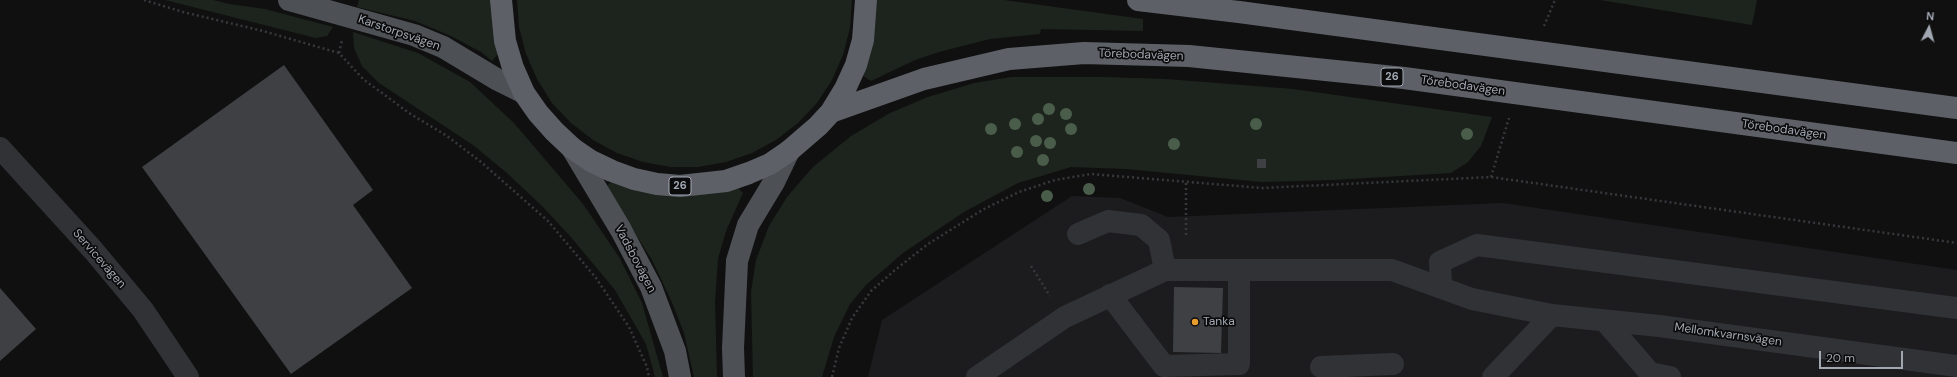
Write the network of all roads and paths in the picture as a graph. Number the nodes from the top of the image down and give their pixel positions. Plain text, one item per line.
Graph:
1 (144, 0) edge
2 (289, 0) edge
3 (501, 0) edge
4 (866, 0) edge
5 (1138, 0) edge
6 (1555, 0) edge
7 (1544, 26) dead end
8 (524, 93) junction
9 (1957, 108) edge
10 (830, 112) junction
11 (1510, 115) dead end
12 (0, 148) edge
13 (572, 148) junction
14 (789, 151) junction
15 (1957, 154) edge
16 (1186, 182) dead end
17 (1078, 234) dead end
18 (1957, 243) edge
19 (1031, 266) dead end
20 (1175, 270) junction
21 (1239, 270) junction
22 (1441, 288) junction
23 (1110, 295) junction
24 (1051, 296) dead end
25 (1957, 308) edge
26 (1552, 315) junction
27 (1605, 321) junction
28 (1393, 364) dead end
29 (1957, 366) edge
30 (1321, 367) dead end
31 (188, 377) edge
32 (649, 377) edge
33 (680, 377) edge
34 (734, 377) edge
35 (977, 377) edge
36 (1493, 377) edge
37 (1670, 377) edge

1 - 32 path
2 - 8 main road, Karstorpsvägen
3 - 8 highway, 26
4 - 10 highway, 26
5 - 9 highway
6 - 7 path
8 - 13 highway, 26
10 - 14 highway, 26
10 - 15 highway, Törebodavägen / 26
11 - 18 path
12 - 31 street, Servicevägen
13 - 14 highway, 26
13 - 33 main road, Vadsbovägen
14 - 34 main road
16 - 20 path
17 - 20 street
19 - 24 path
20 - 21 street, Mellomkvarnsvägen
20 - 23 street
21 - 22 street, Mellomkvarnsvägen
21 - 23 street
22 - 25 street
22 - 26 street, Mellomkvarnsvägen
23 - 35 street
26 - 27 street, Mellomkvarnsvägen
26 - 36 street
27 - 29 street, Mellomkvarnsvägen
27 - 37 street
28 - 30 street

